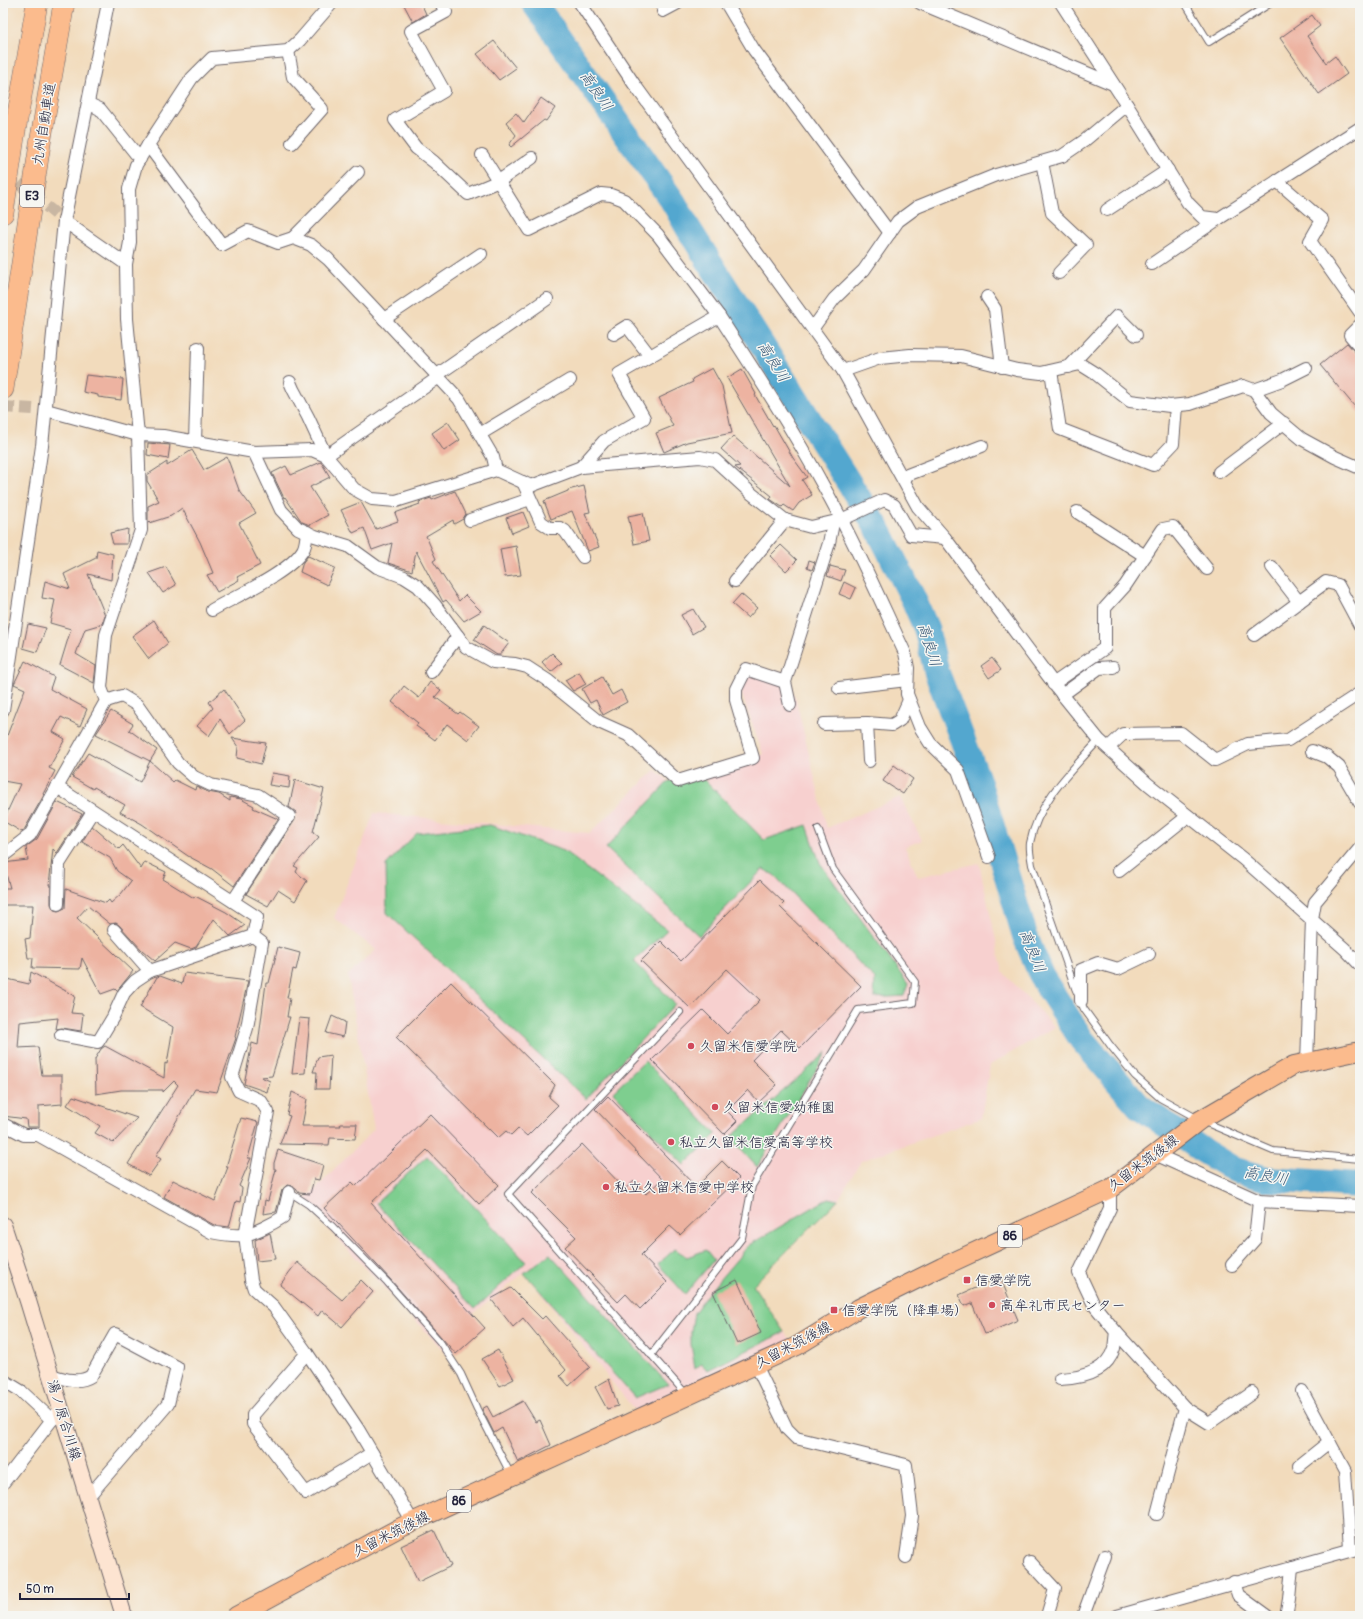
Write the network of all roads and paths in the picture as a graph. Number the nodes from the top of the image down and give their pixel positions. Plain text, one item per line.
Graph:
1 (36, 3) edge
2 (64, 3) edge
3 (108, 3) edge
4 (332, 3) edge
5 (441, 3) edge
6 (580, 3) edge
7 (678, 3) edge
8 (726, 3) edge
9 (920, 3) edge
10 (1061, 3) edge
11 (1185, 3) edge
12 (1271, 3) edge
13 (663, 11) dead end
14 (288, 51) junction
15 (1113, 84) junction
16 (89, 104) junction
17 (1127, 105) junction
18 (1360, 128) edge
19 (292, 143) dead end
20 (148, 145) junction
21 (482, 155) dead end
22 (532, 158) dead end
23 (140, 159) junction
24 (1042, 162) junction
25 (1168, 170) junction
26 (358, 172) dead end
27 (499, 181) junction
28 (1277, 181) junction
29 (1106, 210) dead end
30 (3, 213) edge
31 (1218, 219) junction
32 (64, 221) junction
33 (890, 233) junction
34 (293, 238) junction
35 (481, 254) dead end
36 (126, 264) junction
37 (1152, 264) dead end
38 (1059, 273) dead end
39 (987, 297) dead end
40 (547, 299) dead end
41 (1360, 312) edge
42 (719, 316) junction
43 (384, 319) junction
44 (1360, 325) edge
45 (812, 328) junction
46 (614, 334) dead end
47 (1136, 335) dead end
48 (1360, 347) edge
49 (198, 348) dead end
50 (650, 356) junction
51 (1002, 367) junction
52 (1069, 367) junction
53 (1306, 368) dead end
54 (843, 371) junction
55 (1051, 371) junction
56 (438, 376) junction
57 (570, 380) dead end
58 (290, 382) dead end
59 (3, 389) edge
60 (1254, 390) junction
61 (1176, 406) junction
62 (46, 410) junction
63 (1284, 423) junction
64 (480, 434) junction
65 (138, 435) junction
66 (195, 441) junction
67 (982, 446) dead end
68 (254, 452) junction
69 (326, 456) junction
70 (581, 467) junction
71 (1360, 468) edge
72 (496, 470) junction
73 (1219, 472) dead end
74 (902, 477) junction
75 (523, 482) junction
76 (530, 499) junction
77 (1077, 512) dead end
78 (470, 520) dead end
79 (785, 520) junction
80 (840, 520) junction
81 (307, 532) junction
82 (945, 538) junction
83 (1145, 556) junction
84 (584, 557) dead end
85 (1272, 567) dead end
86 (1207, 569) dead end
87 (735, 581) dead end
88 (1300, 602) junction
89 (1355, 605) edge
90 (212, 610) dead end
91 (1360, 626) edge
92 (1254, 635) dead end
93 (458, 636) junction
94 (1113, 667) dead end
95 (431, 672) dead end
96 (907, 680) junction
97 (785, 682) junction
98 (1053, 684) junction
99 (839, 688) dead end
100 (1360, 693) edge
101 (1062, 694) junction
102 (909, 700) junction
103 (106, 701) junction
104 (790, 705) dead end
105 (3, 710) edge
106 (867, 723) junction
107 (824, 724) dead end
108 (1104, 744) junction
109 (1312, 751) dead end
110 (869, 761) dead end
111 (57, 787) junction
112 (1360, 803) edge
113 (93, 811) junction
114 (1188, 816) junction
115 (818, 829) dead end
116 (1360, 848) edge
117 (3, 856) edge
118 (989, 857) dead end
119 (1119, 871) dead end
120 (233, 901) junction
121 (58, 904) dead end
122 (1312, 919) junction
123 (114, 930) dead end
124 (253, 936) junction
125 (1149, 954) dead end
126 (1360, 965) edge
127 (150, 971) junction
128 (1080, 1001) junction
129 (680, 1012) dead end
130 (61, 1035) dead end
131 (1360, 1051) edge
132 (1307, 1063) junction
133 (1198, 1122) junction
134 (3, 1124) edge
135 (1155, 1154) junction
136 (1360, 1159) edge
137 (1110, 1189) junction
138 (289, 1192) joint
139 (1259, 1201) junction
140 (1360, 1206) edge
141 (3, 1225) edge
142 (245, 1235) junction
143 (1232, 1265) dead end
144 (1116, 1332) junction
145 (307, 1353) junction
146 (651, 1355) junction
147 (756, 1365) junction
148 (51, 1376) junction
149 (3, 1380) edge
150 (1060, 1380) dead end
151 (1302, 1391) dead end
152 (1252, 1393) dead end
153 (688, 1396) junction
154 (1185, 1408) junction
155 (56, 1414) junction
156 (1329, 1442) junction
157 (372, 1453) junction
158 (1299, 1466) dead end
159 (513, 1477) junction
160 (3, 1483) edge
161 (88, 1497) junction
162 (1157, 1514) dead end
163 (413, 1522) junction
164 (1355, 1549) edge
165 (1105, 1556) dead end
166 (906, 1557) dead end
167 (1030, 1562) dead end
168 (1292, 1567) junction
169 (1234, 1582) junction
170 (1155, 1611) edge
171 (124, 1616) edge
172 (236, 1616) edge
173 (1046, 1616) edge
174 (1083, 1616) edge
175 (1117, 1616) edge
176 (1266, 1616) edge
177 (1286, 1616) edge

1 - 30 highway, 九州自動車道 / E3
2 - 59 highway, 九州自動車道 / E3
3 - 16 street
4 - 14 street
5 - 27 street
6 - 45 street
7 - 13 street
8 - 33 street
9 - 15 street
10 - 15 street
11 - 12 lane
14 - 19 street
14 - 20 street
15 - 17 street
16 - 23 street
16 - 32 street
17 - 24 street
17 - 25 street
18 - 28 street
20 - 23 street
20 - 34 street
21 - 27 street
22 - 27 street
23 - 36 street
24 - 33 street
24 - 38 street
25 - 29 street
25 - 31 street
26 - 34 street
27 - 42 street
28 - 31 street
28 - 41 street
31 - 37 street
32 - 36 street
32 - 62 street
33 - 45 street
34 - 43 street
35 - 43 street
36 - 65 street
39 - 51 street
40 - 56 street
42 - 50 street
42 - 80 street
43 - 56 street
44 - 48 street
45 - 54 street
46 - 50 street
47 - 52 street
49 - 66 street
50 - 70 street
51 - 54 street
51 - 55 street
52 - 55 street
52 - 61 street
53 - 60 street
54 - 74 street
55 - 61 street
56 - 64 street
56 - 69 street
57 - 64 street
58 - 69 street
60 - 61 street
60 - 63 street
62 - 65 street
62 - 105 street
63 - 71 street
63 - 73 street
64 - 72 street
65 - 66 street
65 - 103 street
66 - 68 street
67 - 74 street
68 - 69 street
68 - 81 street
69 - 72 street
70 - 75 street
70 - 79 street
72 - 75 street
74 - 82 street
75 - 76 street
76 - 78 street
76 - 84 street
77 - 83 street
79 - 80 street
79 - 87 street
80 - 82 street
80 - 96 street
80 - 97 street
81 - 90 street
81 - 93 street
82 - 98 street
83 - 86 street
83 - 98 street
85 - 88 street
88 - 89 street
88 - 92 street
89 - 91 street
93 - 95 street
93 - 97 street
94 - 101 street
96 - 99 street
96 - 102 street
97 - 104 street
98 - 101 street
100 - 108 street
101 - 108 street
102 - 106 street
102 - 118 street
103 - 111 street
103 - 120 street
106 - 107 street
106 - 110 street
108 - 114 street
108 - 128 lane
109 - 112 street
111 - 113 street
111 - 117 street
113 - 120 street
113 - 121 street
114 - 119 street
114 - 122 street
115 - 146 lane
116 - 122 street
120 - 124 street
122 - 126 street
122 - 132 street
123 - 127 street
124 - 127 street
124 - 142 street
125 - 128 street
127 - 130 street
128 - 133 lane
129 - 146 lane
131 - 132 main road, 久留米筑後線 / 86
132 - 133 main road, 久留米筑後線 / 86
133 - 135 main road, 久留米筑後線 / 86
133 - 136 lane
134 - 142 street
135 - 137 main road, 久留米筑後線 / 86
135 - 139 street
137 - 144 street
137 - 147 main road, 久留米筑後線 / 86
138 - 142 street
138 - 159 lane
139 - 140 street
139 - 143 street
141 - 148 main road, 湯ノ原合川線
142 - 145 street
144 - 150 street
144 - 154 street
145 - 157 street
145 - 157 street
146 - 153 lane
147 - 153 main road, 久留米筑後線 / 86
147 - 166 street
148 - 155 main road, 湯ノ原合川線
148 - 161 street
149 - 155 street
151 - 156 street
152 - 154 street
153 - 159 main road, 久留米筑後線 / 86
154 - 162 street
155 - 160 street
155 - 161 main road, 湯ノ原合川線
156 - 158 street
156 - 164 street
157 - 163 street
159 - 163 main road, 久留米筑後線 / 86
161 - 171 main road, 湯ノ原合川線
163 - 172 main road, 久留米筑後線 / 86
164 - 168 street
165 - 174 street
167 - 173 street
168 - 169 street
168 - 177 street
169 - 170 street
169 - 176 street
170 - 175 street

